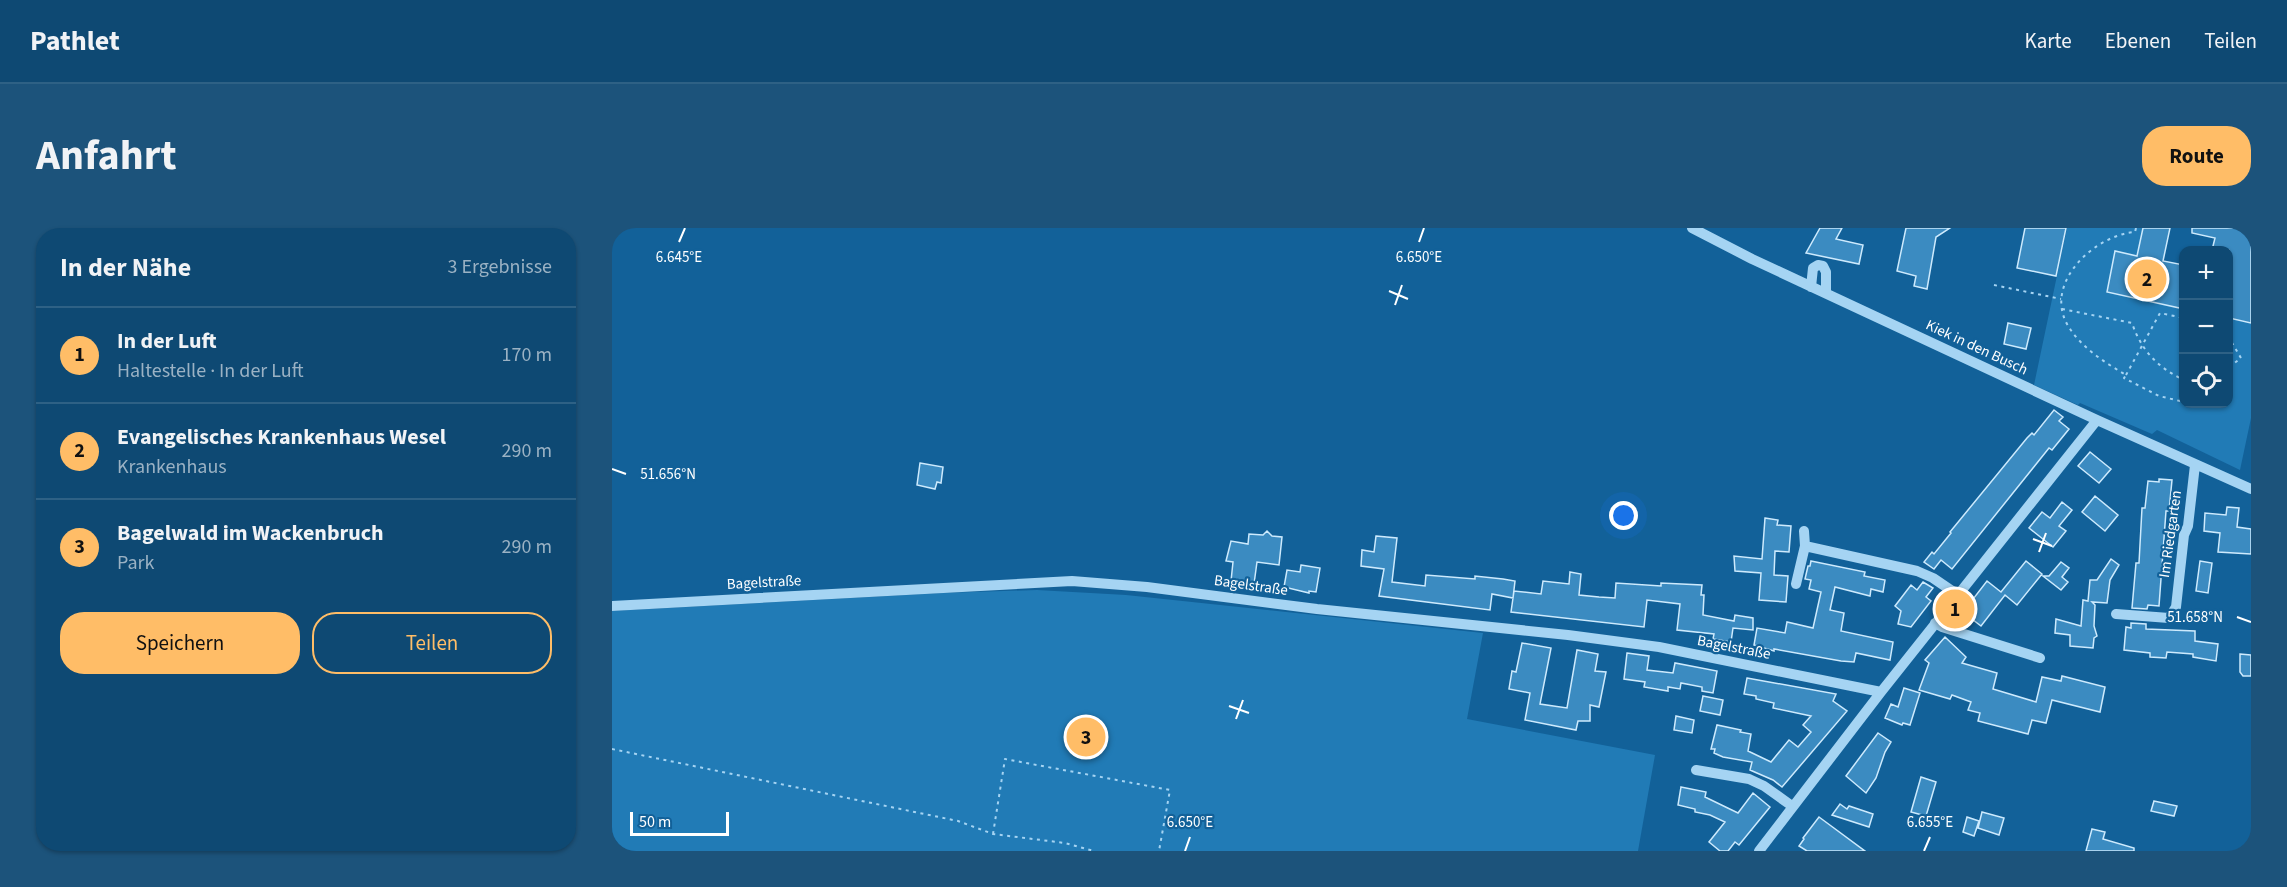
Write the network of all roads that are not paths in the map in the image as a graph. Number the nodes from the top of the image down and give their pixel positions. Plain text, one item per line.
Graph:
1 (1692, 228) edge
2 (1811, 287) junction
3 (1826, 293) junction
4 (2097, 420) junction
5 (2195, 465) junction
6 (2251, 489) edge
7 (1804, 531) dead end
8 (1805, 546) junction
9 (1796, 584) dead end
10 (1958, 595) junction
11 (612, 606) edge
12 (2116, 614) dead end
13 (1935, 623) junction
14 (2040, 658) dead end
15 (1881, 692) junction
16 (1696, 770) dead end
17 (1792, 806) junction
18 (1759, 851) edge

1 - 2 street, Kiek in den Busch
2 - 3 street, Kiek in den Busch
2 - 3 street
3 - 4 street, Kiek in den Busch
4 - 5 street, Kiek in den Busch
4 - 10 street
5 - 6 street, Kiek in den Busch
5 - 12 street, Im Riedgarten
7 - 8 street
8 - 9 street
8 - 10 street
10 - 13 street
11 - 15 street, Bagelstraße
13 - 14 street
13 - 15 street
15 - 17 street
16 - 17 street
17 - 18 street

